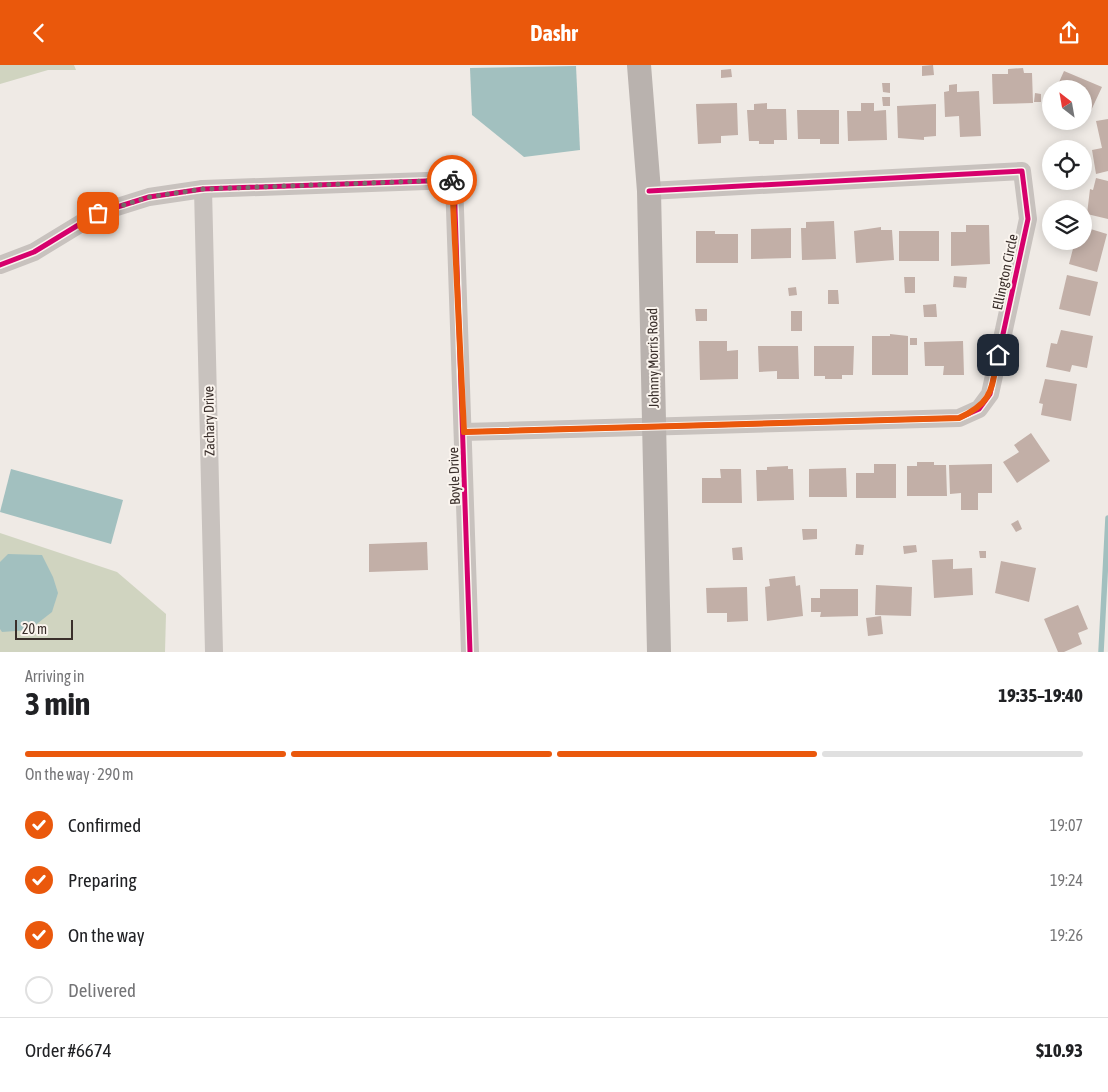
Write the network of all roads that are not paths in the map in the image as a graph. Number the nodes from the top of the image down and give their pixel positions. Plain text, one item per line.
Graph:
1 (639, 65) edge
2 (203, 189) junction
3 (649, 191) junction
4 (0, 265) edge
5 (655, 426) junction
6 (464, 432) junction
7 (214, 652) edge
8 (470, 652) edge
9 (660, 652) edge

1 - 3 street, Johnny Morris Road
2 - 4 street
2 - 6 street, Boyle Drive
2 - 7 street, Zachary Drive
3 - 5 street, Johnny Morris Road
3 - 5 street, Ellington Circle
5 - 6 street, Ellington Circle
5 - 9 street, Johnny Morris Road
6 - 8 street, Boyle Drive

